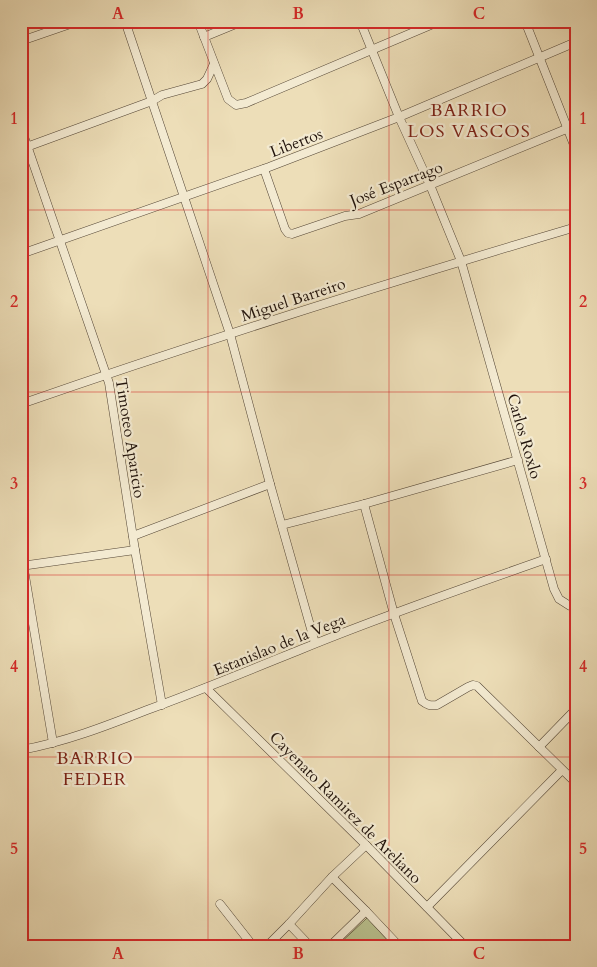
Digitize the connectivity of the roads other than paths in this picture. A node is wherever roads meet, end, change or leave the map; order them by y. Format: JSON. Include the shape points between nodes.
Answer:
{"nodes":[{"id":1,"x":79,"y":21,"type":"edge"},
{"id":2,"x":125,"y":21,"type":"edge"},
{"id":3,"x":198,"y":21,"type":"edge"},
{"id":4,"x":243,"y":21,"type":"edge"},
{"id":5,"x":360,"y":21,"type":"edge"},
{"id":6,"x":440,"y":21,"type":"edge"},
{"id":7,"x":525,"y":21,"type":"edge"},
{"id":8,"x":204,"y":37,"type":"junction"},
{"id":9,"x":21,"y":41,"type":"edge"},
{"id":10,"x":576,"y":42,"type":"edge"},
{"id":11,"x":372,"y":50,"type":"junction"},
{"id":12,"x":540,"y":58,"type":"junction"},
{"id":13,"x":214,"y":64,"type":"junction"},
{"id":14,"x":152,"y":101,"type":"junction"},
{"id":15,"x":399,"y":117,"type":"junction"},
{"id":16,"x":576,"y":125,"type":"edge"},
{"id":17,"x":21,"y":128,"type":"edge"},
{"id":18,"x":567,"y":128,"type":"junction"},
{"id":19,"x":24,"y":148,"type":"edge"},
{"id":20,"x":576,"y":150,"type":"edge"},
{"id":21,"x":264,"y":169,"type":"junction"},
{"id":22,"x":430,"y":185,"type":"junction"},
{"id":23,"x":184,"y":196,"type":"junction"},
{"id":24,"x":576,"y":227,"type":"edge"},
{"id":25,"x":60,"y":241,"type":"junction"},
{"id":26,"x":21,"y":254,"type":"edge"},
{"id":27,"x":461,"y":261,"type":"junction"},
{"id":28,"x":230,"y":334,"type":"junction"},
{"id":29,"x":106,"y":374,"type":"junction"},
{"id":30,"x":21,"y":404,"type":"edge"},
{"id":31,"x":518,"y":460,"type":"junction"},
{"id":32,"x":270,"y":484,"type":"junction"},
{"id":33,"x":364,"y":504,"type":"junction"},
{"id":34,"x":282,"y":525,"type":"junction"},
{"id":35,"x":133,"y":536,"type":"junction"},
{"id":36,"x":135,"y":550,"type":"junction"},
{"id":37,"x":21,"y":552,"type":"edge"},
{"id":38,"x":546,"y":559,"type":"junction"},
{"id":39,"x":22,"y":566,"type":"edge"},
{"id":40,"x":576,"y":605,"type":"edge"},
{"id":41,"x":394,"y":614,"type":"junction"},
{"id":42,"x":315,"y":643,"type":"junction"},
{"id":43,"x":206,"y":688,"type":"junction"},
{"id":44,"x":162,"y":704,"type":"junction"},
{"id":45,"x":576,"y":709,"type":"edge"},
{"id":46,"x":53,"y":743,"type":"junction"},
{"id":47,"x":538,"y":747,"type":"junction"},
{"id":48,"x":21,"y":750,"type":"edge"},
{"id":49,"x":562,"y":770,"type":"junction"},
{"id":50,"x":576,"y":783,"type":"edge"},
{"id":51,"x":366,"y":845,"type":"junction"},
{"id":52,"x":332,"y":877,"type":"junction"},
{"id":53,"x":220,"y":904,"type":"dead end"},
{"id":54,"x":427,"y":907,"type":"junction"},
{"id":55,"x":366,"y":911,"type":"junction"},
{"id":56,"x":289,"y":924,"type":"junction"},
{"id":57,"x":253,"y":946,"type":"edge"},
{"id":58,"x":267,"y":946,"type":"edge"},
{"id":59,"x":310,"y":946,"type":"edge"},
{"id":60,"x":330,"y":946,"type":"edge"},
{"id":61,"x":399,"y":946,"type":"edge"},
{"id":62,"x":465,"y":946,"type":"edge"}],
"edges":[{"from":1,"to":9,"type":"street"},
{"from":2,"to":14,"type":"street"},
{"from":3,"to":8,"type":"street"},
{"from":4,"to":8,"type":"street"},
{"from":5,"to":11,"type":"street","name":"Carlos Roxlo"},
{"from":6,"to":11,"type":"street"},
{"from":7,"to":12,"type":"street"},
{"from":8,"to":13,"type":"street"},
{"from":10,"to":12,"type":"street","name":"Libertos"},
{"from":11,"to":13,"type":"street","via":[[236,105],[228,99]]},
{"from":11,"to":15,"type":"street","name":"Carlos Roxlo"},
{"from":12,"to":15,"type":"street","name":"Libertos"},
{"from":12,"to":18,"type":"street"},
{"from":13,"to":14,"type":"street","via":[[202,84]]},
{"from":14,"to":19,"type":"street"},
{"from":14,"to":23,"type":"street"},
{"from":15,"to":21,"type":"street","name":"Libertos"},
{"from":15,"to":22,"type":"street","name":"Carlos Roxlo"},
{"from":16,"to":18,"type":"street","name":"José Esparrago"},
{"from":17,"to":19,"type":"street","name":"Timoteo Aparicio"},
{"from":18,"to":20,"type":"street"},
{"from":18,"to":22,"type":"street","name":"José Esparrago"},
{"from":19,"to":25,"type":"street","name":"Timoteo Aparicio"},
{"from":21,"to":22,"type":"street","name":"José Esparrago","via":[[285,229],[292,234],[359,214]]},
{"from":21,"to":23,"type":"street","name":"Libertos"},
{"from":22,"to":27,"type":"street","name":"Carlos Roxlo"},
{"from":23,"to":25,"type":"street","name":"Libertos"},
{"from":23,"to":28,"type":"street"},
{"from":24,"to":27,"type":"street","name":"Miguel Barreiro"},
{"from":25,"to":26,"type":"street","name":"Libertos"},
{"from":25,"to":29,"type":"street","name":"Timoteo Aparicio"},
{"from":27,"to":28,"type":"street","name":"Miguel Barreiro"},
{"from":27,"to":31,"type":"street","name":"Carlos Roxlo"},
{"from":28,"to":29,"type":"street","name":"Miguel Barreiro"},
{"from":28,"to":32,"type":"street"},
{"from":29,"to":30,"type":"street","name":"Miguel Barreiro"},
{"from":29,"to":35,"type":"street","name":"Timoteo Aparicio"},
{"from":31,"to":33,"type":"street"},
{"from":31,"to":38,"type":"street","name":"Carlos Roxlo"},
{"from":32,"to":34,"type":"street"},
{"from":32,"to":35,"type":"street"},
{"from":33,"to":34,"type":"street"},
{"from":33,"to":41,"type":"street"},
{"from":34,"to":42,"type":"street"},
{"from":35,"to":36,"type":"street","name":"Timoteo Aparicio"},
{"from":36,"to":39,"type":"street"},
{"from":36,"to":44,"type":"street","name":"Timoteo Aparicio"},
{"from":37,"to":39,"type":"street"},
{"from":38,"to":40,"type":"street","name":"Carlos Roxlo","via":[[559,599],[570,606]]},
{"from":38,"to":41,"type":"street","name":"Estanislao de la Vega"},
{"from":39,"to":46,"type":"street"},
{"from":41,"to":42,"type":"street","name":"Estanislao de la Vega"},
{"from":41,"to":47,"type":"street","via":[[422,701],[427,705],[437,705],[468,686],[477,686]]},
{"from":42,"to":43,"type":"street","name":"Estanislao de la Vega"},
{"from":43,"to":44,"type":"street","name":"Estanislao de la Vega"},
{"from":43,"to":51,"type":"street","name":"Cayenato Ramirez de Areliano"},
{"from":44,"to":46,"type":"street","name":"Estanislao de la Vega"},
{"from":45,"to":47,"type":"street"},
{"from":46,"to":48,"type":"street","name":"Estanislao de la Vega"},
{"from":47,"to":49,"type":"street"},
{"from":49,"to":50,"type":"street"},
{"from":49,"to":54,"type":"street"},
{"from":51,"to":52,"type":"street"},
{"from":51,"to":54,"type":"street","name":"Cayenato Ramirez de Areliano"},
{"from":52,"to":55,"type":"street"},
{"from":52,"to":56,"type":"street"},
{"from":53,"to":57,"type":"street"},
{"from":54,"to":62,"type":"street","name":"Cayenato Ramirez de Areliano"},
{"from":55,"to":60,"type":"street"},
{"from":55,"to":61,"type":"street"},
{"from":56,"to":58,"type":"street"},
{"from":56,"to":59,"type":"street"}]}
